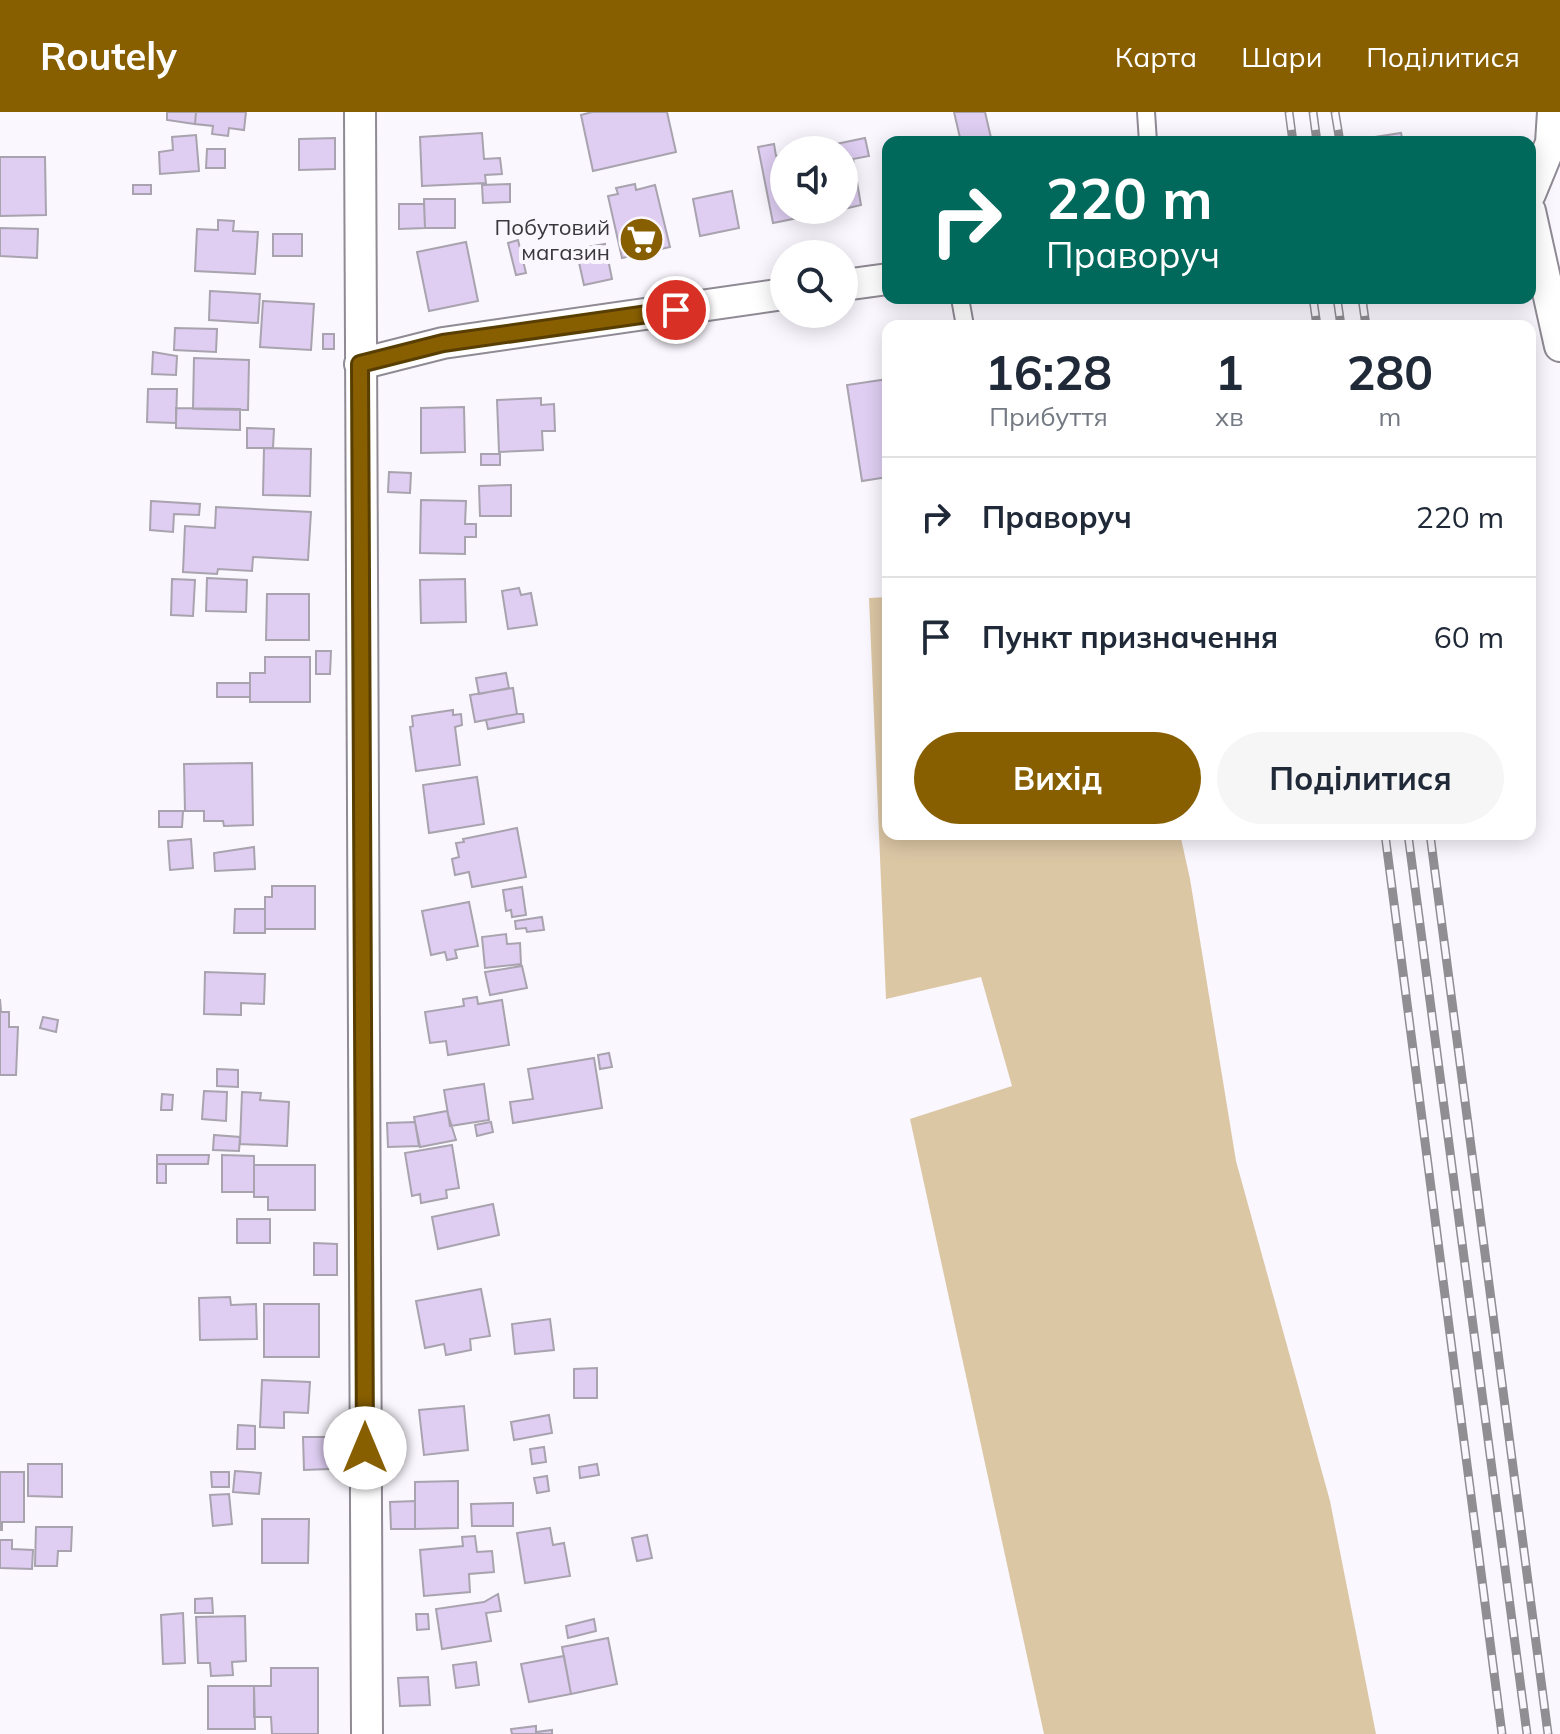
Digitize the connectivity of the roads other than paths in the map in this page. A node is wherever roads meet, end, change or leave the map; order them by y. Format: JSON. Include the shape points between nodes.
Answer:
{"nodes":[{"id":1,"x":360,"y":112,"type":"edge"},
{"id":2,"x":1146,"y":112,"type":"edge"},
{"id":3,"x":1553,"y":112,"type":"edge"},
{"id":4,"x":1148,"y":136,"type":"edge"},
{"id":5,"x":1536,"y":179,"type":"edge"},
{"id":6,"x":1536,"y":238,"type":"edge"},
{"id":7,"x":882,"y":280,"type":"edge"},
{"id":8,"x":858,"y":283,"type":"edge"},
{"id":9,"x":770,"y":296,"type":"edge"},
{"id":10,"x":1560,"y":346,"type":"edge"},
{"id":11,"x":360,"y":364,"type":"junction"},
{"id":12,"x":367,"y":1734,"type":"edge"}],
"edges":[{"from":1,"to":11,"type":"street"},
{"from":2,"to":4,"type":"lane"},
{"from":3,"to":5,"type":"street","via":[[1551,143]]},
{"from":6,"to":10,"type":"street"},
{"from":7,"to":8,"type":"street"},
{"from":9,"to":11,"type":"street","via":[[443,343]]},
{"from":11,"to":12,"type":"street"}]}
